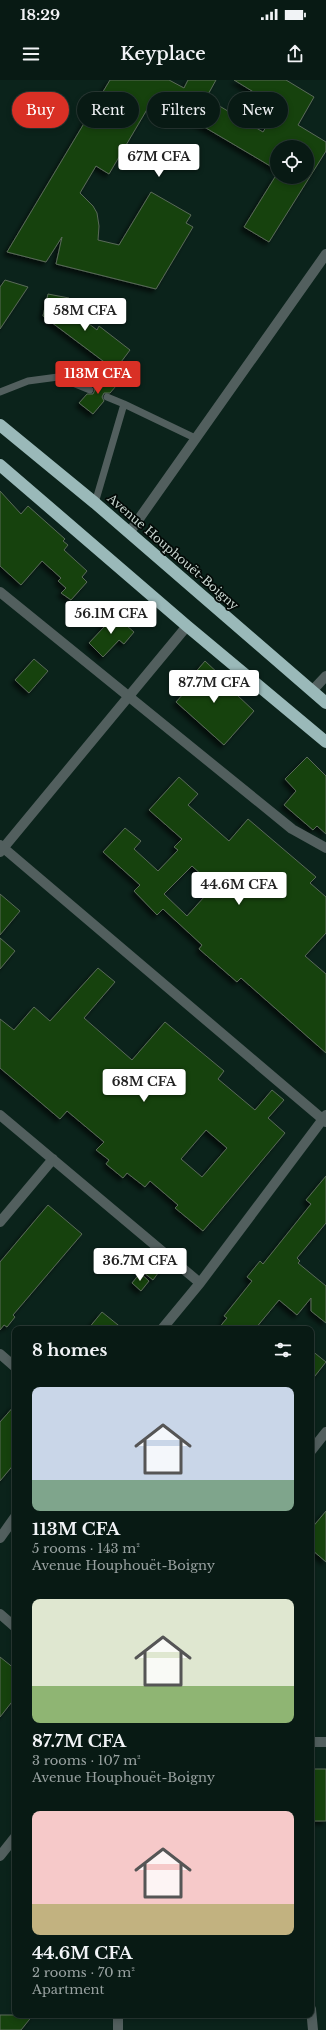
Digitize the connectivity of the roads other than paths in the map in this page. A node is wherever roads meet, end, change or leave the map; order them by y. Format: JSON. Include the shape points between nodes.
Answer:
{"nodes":[{"id":1,"x":326,"y":254,"type":"edge"},
{"id":2,"x":90,"y":390,"type":"dead end"},
{"id":3,"x":0,"y":392,"type":"edge"},
{"id":4,"x":107,"y":397,"type":"dead end"},
{"id":5,"x":124,"y":404,"type":"junction"},
{"id":6,"x":0,"y":425,"type":"edge"},
{"id":7,"x":195,"y":438,"type":"junction"},
{"id":8,"x":0,"y":465,"type":"edge"},
{"id":9,"x":95,"y":504,"type":"junction"},
{"id":10,"x":129,"y":533,"type":"junction"},
{"id":11,"x":0,"y":592,"type":"edge"},
{"id":12,"x":187,"y":626,"type":"junction"},
{"id":13,"x":326,"y":676,"type":"edge"},
{"id":14,"x":312,"y":691,"type":"junction"},
{"id":15,"x":128,"y":696,"type":"junction"},
{"id":16,"x":326,"y":703,"type":"edge"},
{"id":17,"x":326,"y":742,"type":"edge"},
{"id":18,"x":1,"y":848,"type":"edge"},
{"id":19,"x":326,"y":848,"type":"edge"},
{"id":20,"x":0,"y":1115,"type":"edge"},
{"id":21,"x":325,"y":1119,"type":"edge"},
{"id":22,"x":53,"y":1159,"type":"junction"},
{"id":23,"x":0,"y":1222,"type":"edge"},
{"id":24,"x":200,"y":1283,"type":"junction"},
{"id":25,"x":164,"y":1326,"type":"edge"},
{"id":26,"x":0,"y":1354,"type":"edge"},
{"id":27,"x":12,"y":1364,"type":"edge"},
{"id":28,"x":326,"y":1432,"type":"edge"},
{"id":29,"x":314,"y":1447,"type":"edge"},
{"id":30,"x":12,"y":1522,"type":"edge"},
{"id":31,"x":0,"y":1538,"type":"edge"},
{"id":32,"x":0,"y":1614,"type":"edge"},
{"id":33,"x":12,"y":1624,"type":"edge"},
{"id":34,"x":314,"y":1742,"type":"edge"},
{"id":35,"x":326,"y":1742,"type":"edge"},
{"id":36,"x":12,"y":1841,"type":"edge"},
{"id":37,"x":0,"y":1856,"type":"edge"},
{"id":38,"x":118,"y":2018,"type":"edge"},
{"id":39,"x":312,"y":2018,"type":"edge"},
{"id":40,"x":118,"y":2030,"type":"edge"},
{"id":41,"x":313,"y":2030,"type":"edge"}],
"edges":[{"from":1,"to":7,"type":"street"},
{"from":2,"to":3,"type":"lane","via":[[58,377],[28,381]]},
{"from":4,"to":5,"type":"lane"},
{"from":5,"to":7,"type":"lane"},
{"from":5,"to":9,"type":"lane"},
{"from":6,"to":9,"type":"highway","name":"Avenue Houphouët-Boigny"},
{"from":7,"to":10,"type":"street"},
{"from":8,"to":12,"type":"highway"},
{"from":9,"to":10,"type":"highway","name":"Avenue Houphouët-Boigny"},
{"from":10,"to":14,"type":"highway","name":"Avenue Houphouët-Boigny"},
{"from":11,"to":15,"type":"street"},
{"from":12,"to":15,"type":"street"},
{"from":12,"to":17,"type":"highway"},
{"from":13,"to":14,"type":"street"},
{"from":14,"to":16,"type":"highway","name":"Avenue Houphouët-Boigny"},
{"from":15,"to":18,"type":"street"},
{"from":15,"to":19,"type":"street","via":[[292,829]]},
{"from":18,"to":21,"type":"street"},
{"from":20,"to":22,"type":"street"},
{"from":21,"to":24,"type":"street"},
{"from":22,"to":23,"type":"street"},
{"from":22,"to":24,"type":"street"},
{"from":24,"to":25,"type":"street"},
{"from":26,"to":27,"type":"street"},
{"from":28,"to":29,"type":"street"},
{"from":30,"to":31,"type":"street"},
{"from":32,"to":33,"type":"street"},
{"from":34,"to":35,"type":"street"},
{"from":36,"to":37,"type":"street"},
{"from":38,"to":40,"type":"street"},
{"from":39,"to":41,"type":"street"}]}
